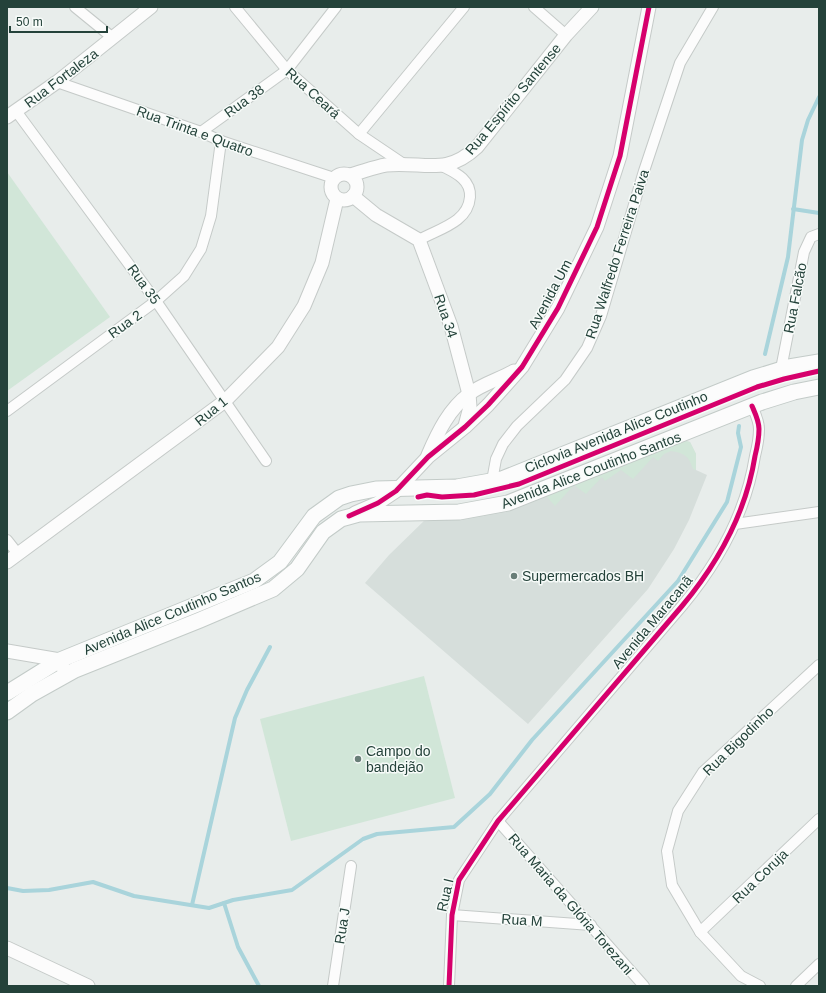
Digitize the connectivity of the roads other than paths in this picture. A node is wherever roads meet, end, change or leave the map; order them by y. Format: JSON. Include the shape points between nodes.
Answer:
{"nodes":[{"id":1,"x":74,"y":7,"type":"edge"},
{"id":2,"x":151,"y":7,"type":"edge"},
{"id":3,"x":236,"y":7,"type":"edge"},
{"id":4,"x":336,"y":7,"type":"edge"},
{"id":5,"x":464,"y":7,"type":"edge"},
{"id":6,"x":534,"y":7,"type":"edge"},
{"id":7,"x":592,"y":7,"type":"edge"},
{"id":8,"x":649,"y":7,"type":"edge"},
{"id":9,"x":713,"y":7,"type":"edge"},
{"id":10,"x":566,"y":36,"type":"junction"},
{"id":11,"x":113,"y":38,"type":"junction"},
{"id":12,"x":287,"y":70,"type":"junction"},
{"id":13,"x":57,"y":82,"type":"junction"},
{"id":14,"x":11,"y":114,"type":"edge"},
{"id":15,"x":201,"y":132,"type":"junction"},
{"id":16,"x":359,"y":134,"type":"junction"},
{"id":17,"x":221,"y":141,"type":"junction"},
{"id":18,"x":405,"y":165,"type":"junction"},
{"id":19,"x":444,"y":167,"type":"junction"},
{"id":20,"x":350,"y":175,"type":"junction"},
{"id":21,"x":334,"y":178,"type":"junction"},
{"id":22,"x":353,"y":196,"type":"junction"},
{"id":23,"x":337,"y":199,"type":"junction"},
{"id":24,"x":819,"y":234,"type":"edge"},
{"id":25,"x":419,"y":240,"type":"junction"},
{"id":26,"x":156,"y":301,"type":"junction"},
{"id":27,"x":819,"y":362,"type":"edge"},
{"id":28,"x":522,"y":367,"type":"junction"},
{"id":29,"x":781,"y":369,"type":"junction"},
{"id":30,"x":819,"y":387,"type":"edge"},
{"id":31,"x":469,"y":394,"type":"junction"},
{"id":32,"x":225,"y":401,"type":"junction"},
{"id":33,"x":752,"y":406,"type":"junction"},
{"id":34,"x":7,"y":411,"type":"edge"},
{"id":35,"x":465,"y":427,"type":"junction"},
{"id":36,"x":428,"y":457,"type":"junction"},
{"id":37,"x":266,"y":461,"type":"dead end"},
{"id":38,"x":492,"y":481,"type":"junction"},
{"id":39,"x":400,"y":487,"type":"junction"},
{"id":40,"x":819,"y":512,"type":"edge"},
{"id":41,"x":349,"y":516,"type":"junction"},
{"id":42,"x":734,"y":524,"type":"junction"},
{"id":43,"x":7,"y":540,"type":"edge"},
{"id":44,"x":18,"y":554,"type":"junction"},
{"id":45,"x":7,"y":562,"type":"edge"},
{"id":46,"x":7,"y":651,"type":"edge"},
{"id":47,"x":60,"y":660,"type":"junction"},
{"id":48,"x":819,"y":664,"type":"edge"},
{"id":49,"x":66,"y":675,"type":"junction"},
{"id":50,"x":7,"y":693,"type":"edge"},
{"id":51,"x":7,"y":712,"type":"edge"},
{"id":52,"x":819,"y":819,"type":"edge"},
{"id":53,"x":498,"y":821,"type":"junction"},
{"id":54,"x":351,"y":866,"type":"dead end"},
{"id":55,"x":452,"y":915,"type":"junction"},
{"id":56,"x":591,"y":925,"type":"junction"},
{"id":57,"x":700,"y":932,"type":"junction"},
{"id":58,"x":7,"y":948,"type":"edge"},
{"id":59,"x":819,"y":964,"type":"edge"},
{"id":60,"x":88,"y":986,"type":"edge"},
{"id":61,"x":333,"y":986,"type":"edge"},
{"id":62,"x":449,"y":986,"type":"edge"},
{"id":63,"x":644,"y":986,"type":"edge"},
{"id":64,"x":760,"y":986,"type":"edge"},
{"id":65,"x":796,"y":986,"type":"edge"}],
"edges":[{"from":1,"to":11,"type":"street"},
{"from":2,"to":11,"type":"street","name":"Rua Fortaleza"},
{"from":3,"to":12,"type":"street","name":"Rua Ceará"},
{"from":4,"to":12,"type":"street","name":"Rua 38"},
{"from":5,"to":16,"type":"street"},
{"from":6,"to":10,"type":"street"},
{"from":7,"to":10,"type":"street","name":"Rua Espírito Santense"},
{"from":8,"to":28,"type":"street","name":"Avenida Um","via":[[620,156],[597,227],[558,308]]},
{"from":9,"to":38,"type":"street","name":"Rua Walfredo Ferreira Paiva","via":[[680,63],[644,171],[601,316],[587,348],[565,380],[517,426],[503,444],[496,459]]},
{"from":10,"to":19,"type":"street","name":"Rua Espírito Santense","via":[[477,147],[468,156]]},
{"from":11,"to":13,"type":"street","name":"Rua Fortaleza"},
{"from":12,"to":15,"type":"street","name":"Rua 38"},
{"from":12,"to":16,"type":"street","name":"Rua Ceará"},
{"from":13,"to":14,"type":"street","name":"Rua Fortaleza"},
{"from":13,"to":15,"type":"street","name":"Rua Trinta e Quatro"},
{"from":14,"to":26,"type":"street","name":"Rua 35"},
{"from":15,"to":17,"type":"street","name":"Rua Trinta e Quatro"},
{"from":16,"to":18,"type":"street","name":"Rua Ceará"},
{"from":17,"to":21,"type":"street","name":"Rua Trinta e Quatro"},
{"from":17,"to":26,"type":"street","name":"Rua 2","via":[[211,216],[201,249],[184,276]]},
{"from":18,"to":19,"type":"street","name":"Rua Espírito Santense"},
{"from":18,"to":20,"type":"street","name":"Rua Espírito Santense","via":[[380,166]]},
{"from":19,"to":25,"type":"street","via":[[458,174],[467,183],[469,205],[458,220]]},
{"from":20,"to":21,"type":"street","via":[[344,173]]},
{"from":20,"to":22,"type":"street","via":[[357,185]]},
{"from":21,"to":23,"type":"street","via":[[330,189]]},
{"from":22,"to":23,"type":"street","via":[[348,200]]},
{"from":22,"to":25,"type":"street","via":[[376,215]]},
{"from":23,"to":32,"type":"street","name":"Rua 1","via":[[322,263],[304,306],[278,347]]},
{"from":24,"to":29,"type":"street","name":"Rua Falcão","via":[[811,237],[804,252]]},
{"from":25,"to":31,"type":"street","name":"Rua 34","via":[[451,326]]},
{"from":26,"to":32,"type":"street","name":"Rua 35"},
{"from":26,"to":34,"type":"street","name":"Rua 2"},
{"from":27,"to":29,"type":"main road","name":"Avenida Alice Coutinho Santos"},
{"from":28,"to":31,"type":"street","name":"Avenida Um"},
{"from":28,"to":35,"type":"street","name":"Avenida Um"},
{"from":29,"to":38,"type":"main road","name":"Avenida Alice Coutinho Santos","via":[[753,378],[516,475]]},
{"from":30,"to":33,"type":"main road","name":"Avenida Alice Coutinho Santos","via":[[778,396]]},
{"from":31,"to":35,"type":"street","name":"Rua 34","via":[[470,415]]},
{"from":31,"to":36,"type":"street","name":"Avenida Um","via":[[449,414]]},
{"from":32,"to":37,"type":"street","name":"Rua 35"},
{"from":32,"to":44,"type":"street","name":"Rua 1"},
{"from":33,"to":41,"type":"main road","name":"Avenida Alice Coutinho Santos","via":[[508,504],[459,512]]},
{"from":33,"to":42,"type":"street","name":"Avenida Maracanã","via":[[759,429],[757,444],[750,480]]},
{"from":35,"to":36,"type":"street","name":"Avenida Um"},
{"from":36,"to":39,"type":"street","name":"Avenida Um"},
{"from":38,"to":39,"type":"main road","name":"Avenida Alice Coutinho Santos","via":[[457,487]]},
{"from":39,"to":41,"type":"street","name":"Avenida Um","via":[[378,503]]},
{"from":39,"to":47,"type":"main road","name":"Avenida Alice Coutinho Santos","via":[[364,491],[339,498],[314,516],[280,562],[254,581]]},
{"from":40,"to":42,"type":"street"},
{"from":41,"to":49,"type":"main road","name":"Avenida Alice Coutinho Santos","via":[[332,524],[323,532],[297,569],[273,589]]},
{"from":42,"to":53,"type":"street","name":"Avenida Maracanã","via":[[722,549],[697,588]]},
{"from":43,"to":44,"type":"street"},
{"from":44,"to":45,"type":"street","name":"Rua 1"},
{"from":46,"to":47,"type":"street"},
{"from":47,"to":49,"type":"street"},
{"from":47,"to":50,"type":"main road","name":"Avenida Alice Coutinho Santos"},
{"from":48,"to":57,"type":"street","name":"Rua Bigodinho","via":[[703,772],[678,811],[667,851],[672,885]]},
{"from":49,"to":51,"type":"main road","name":"Avenida Alice Coutinho Santos"},
{"from":52,"to":57,"type":"street","name":"Rua Coruja"},
{"from":53,"to":55,"type":"street","name":"Rua I","via":[[459,880]]},
{"from":53,"to":56,"type":"street","name":"Rua Maria da Glória Torezani"},
{"from":54,"to":61,"type":"street","name":"Rua J"},
{"from":55,"to":56,"type":"street","name":"Rua M"},
{"from":55,"to":62,"type":"street","name":"Rua I"},
{"from":56,"to":63,"type":"street","name":"Rua Maria da Glória Torezani"},
{"from":57,"to":64,"type":"street","name":"Rua Bigodinho","via":[[742,976]]},
{"from":58,"to":60,"type":"street"},
{"from":59,"to":65,"type":"street"}]}
